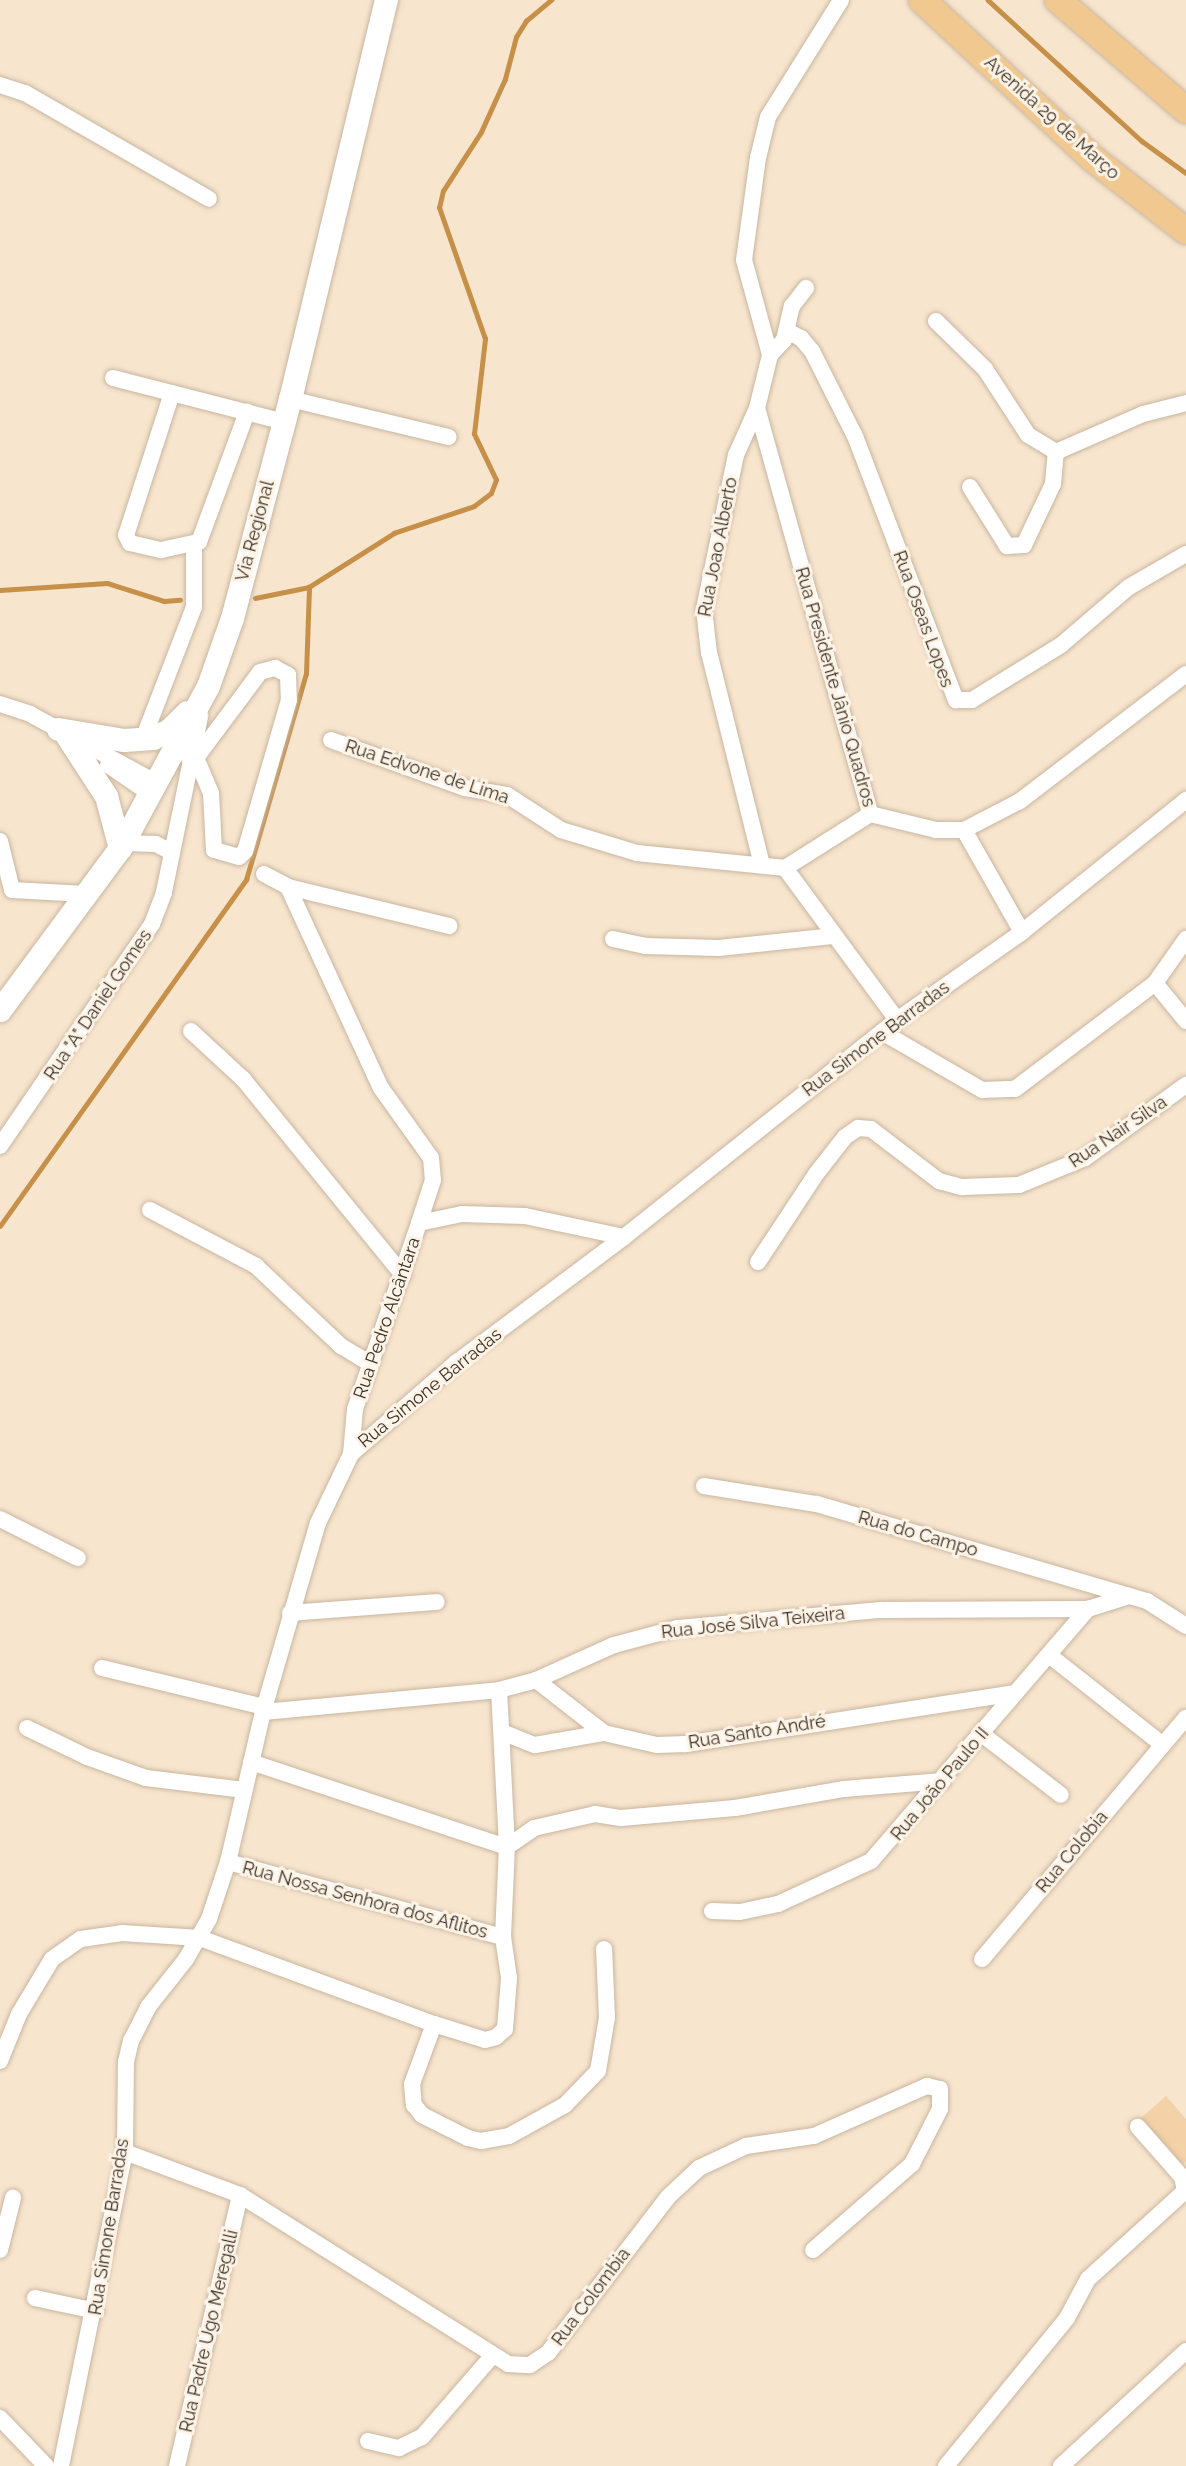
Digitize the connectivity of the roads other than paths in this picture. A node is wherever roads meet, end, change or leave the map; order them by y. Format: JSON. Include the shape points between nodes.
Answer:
{"nodes":[{"id":1,"x":386,"y":0,"type":"edge"},
{"id":2,"x":841,"y":0,"type":"edge"},
{"id":3,"x":922,"y":0,"type":"edge"},
{"id":4,"x":1058,"y":0,"type":"edge"},
{"id":5,"x":0,"y":85,"type":"edge"},
{"id":6,"x":1186,"y":110,"type":"edge"},
{"id":7,"x":209,"y":199,"type":"dead end"},
{"id":8,"x":1186,"y":231,"type":"edge"},
{"id":9,"x":806,"y":288,"type":"dead end"},
{"id":10,"x":936,"y":321,"type":"dead end"},
{"id":11,"x":787,"y":331,"type":"junction"},
{"id":12,"x":770,"y":355,"type":"junction"},
{"id":13,"x":113,"y":378,"type":"dead end"},
{"id":14,"x":172,"y":393,"type":"junction"},
{"id":15,"x":290,"y":399,"type":"junction"},
{"id":16,"x":1186,"y":403,"type":"edge"},
{"id":17,"x":757,"y":408,"type":"junction"},
{"id":18,"x":247,"y":412,"type":"junction"},
{"id":19,"x":284,"y":422,"type":"junction"},
{"id":20,"x":448,"y":437,"type":"dead end"},
{"id":21,"x":1056,"y":452,"type":"junction"},
{"id":22,"x":970,"y":487,"type":"dead end"},
{"id":23,"x":194,"y":545,"type":"junction"},
{"id":24,"x":1186,"y":554,"type":"edge"},
{"id":25,"x":1186,"y":674,"type":"edge"},
{"id":26,"x":205,"y":692,"type":"junction"},
{"id":27,"x":0,"y":704,"type":"edge"},
{"id":28,"x":70,"y":737,"type":"junction"},
{"id":29,"x":143,"y":739,"type":"junction"},
{"id":30,"x":331,"y":740,"type":"dead end"},
{"id":31,"x":192,"y":758,"type":"junction"},
{"id":32,"x":155,"y":789,"type":"junction"},
{"id":33,"x":1186,"y":800,"type":"edge"},
{"id":34,"x":870,"y":814,"type":"junction"},
{"id":35,"x":964,"y":830,"type":"junction"},
{"id":36,"x":0,"y":843,"type":"edge"},
{"id":37,"x":122,"y":846,"type":"junction"},
{"id":38,"x":171,"y":852,"type":"junction"},
{"id":39,"x":762,"y":865,"type":"junction"},
{"id":40,"x":785,"y":868,"type":"junction"},
{"id":41,"x":264,"y":874,"type":"dead end"},
{"id":42,"x":288,"y":887,"type":"junction"},
{"id":43,"x":86,"y":894,"type":"junction"},
{"id":44,"x":449,"y":926,"type":"dead end"},
{"id":45,"x":1022,"y":932,"type":"junction"},
{"id":46,"x":834,"y":936,"type":"junction"},
{"id":47,"x":613,"y":939,"type":"dead end"},
{"id":48,"x":1185,"y":941,"type":"edge"},
{"id":49,"x":1155,"y":983,"type":"junction"},
{"id":50,"x":3,"y":1000,"type":"edge"},
{"id":51,"x":897,"y":1020,"type":"junction"},
{"id":52,"x":1186,"y":1021,"type":"edge"},
{"id":53,"x":191,"y":1031,"type":"dead end"},
{"id":54,"x":882,"y":1032,"type":"junction"},
{"id":55,"x":1186,"y":1085,"type":"edge"},
{"id":56,"x":0,"y":1146,"type":"edge"},
{"id":57,"x":150,"y":1210,"type":"dead end"},
{"id":58,"x":419,"y":1223,"type":"junction"},
{"id":59,"x":624,"y":1237,"type":"junction"},
{"id":60,"x":758,"y":1262,"type":"dead end"},
{"id":61,"x":403,"y":1275,"type":"junction"},
{"id":62,"x":371,"y":1364,"type":"junction"},
{"id":63,"x":351,"y":1454,"type":"junction"},
{"id":64,"x":704,"y":1486,"type":"dead end"},
{"id":65,"x":0,"y":1519,"type":"edge"},
{"id":66,"x":78,"y":1558,"type":"dead end"},
{"id":67,"x":1129,"y":1596,"type":"junction"},
{"id":68,"x":437,"y":1602,"type":"dead end"},
{"id":69,"x":1088,"y":1609,"type":"junction"},
{"id":70,"x":290,"y":1613,"type":"junction"},
{"id":71,"x":1186,"y":1626,"type":"edge"},
{"id":72,"x":1049,"y":1655,"type":"junction"},
{"id":73,"x":102,"y":1668,"type":"dead end"},
{"id":74,"x":536,"y":1680,"type":"junction"},
{"id":75,"x":499,"y":1690,"type":"junction"},
{"id":76,"x":1014,"y":1693,"type":"junction"},
{"id":77,"x":264,"y":1709,"type":"junction"},
{"id":78,"x":1186,"y":1718,"type":"edge"},
{"id":79,"x":27,"y":1728,"type":"dead end"},
{"id":80,"x":502,"y":1732,"type":"junction"},
{"id":81,"x":604,"y":1733,"type":"junction"},
{"id":82,"x":983,"y":1735,"type":"junction"},
{"id":83,"x":1163,"y":1745,"type":"junction"},
{"id":84,"x":251,"y":1762,"type":"junction"},
{"id":85,"x":943,"y":1781,"type":"junction"},
{"id":86,"x":244,"y":1790,"type":"junction"},
{"id":87,"x":1060,"y":1795,"type":"dead end"},
{"id":88,"x":508,"y":1847,"type":"junction"},
{"id":89,"x":228,"y":1863,"type":"junction"},
{"id":90,"x":712,"y":1911,"type":"dead end"},
{"id":91,"x":503,"y":1937,"type":"junction"},
{"id":92,"x":201,"y":1938,"type":"junction"},
{"id":93,"x":604,"y":1949,"type":"dead end"},
{"id":94,"x":982,"y":1959,"type":"dead end"},
{"id":95,"x":434,"y":2024,"type":"junction"},
{"id":96,"x":0,"y":2062,"type":"edge"},
{"id":97,"x":1138,"y":2127,"type":"dead end"},
{"id":98,"x":125,"y":2152,"type":"junction"},
{"id":99,"x":240,"y":2195,"type":"junction"},
{"id":100,"x":13,"y":2198,"type":"dead end"},
{"id":101,"x":0,"y":2250,"type":"edge"},
{"id":102,"x":813,"y":2250,"type":"dead end"},
{"id":103,"x":35,"y":2298,"type":"dead end"},
{"id":104,"x":96,"y":2311,"type":"junction"},
{"id":105,"x":1186,"y":2351,"type":"edge"},
{"id":106,"x":493,"y":2355,"type":"junction"},
{"id":107,"x":0,"y":2418,"type":"edge"},
{"id":108,"x":368,"y":2441,"type":"dead end"},
{"id":109,"x":46,"y":2466,"type":"edge"},
{"id":110,"x":61,"y":2466,"type":"edge"},
{"id":111,"x":177,"y":2466,"type":"edge"},
{"id":112,"x":946,"y":2466,"type":"edge"},
{"id":113,"x":1061,"y":2466,"type":"edge"}],
"edges":[{"from":1,"to":15,"type":"main road","name":"Via Regional"},
{"from":2,"to":12,"type":"street","via":[[768,117],[758,158],[744,260]]},
{"from":3,"to":8,"type":"main road","name":"Avenida 29 de Março","via":[[1093,158]]},
{"from":4,"to":6,"type":"main road"},
{"from":5,"to":7,"type":"street","via":[[25,93]]},
{"from":9,"to":11,"type":"street","via":[[792,306]]},
{"from":10,"to":21,"type":"street","via":[[985,369],[1028,435]]},
{"from":11,"to":12,"type":"street"},
{"from":11,"to":24,"type":"street","name":"Rua Oseas Lopes","via":[[812,351],[855,436],[956,700],[972,700],[1061,645],[1129,587]]},
{"from":12,"to":17,"type":"street","name":"Rua Joao Alberto"},
{"from":13,"to":14,"type":"street"},
{"from":14,"to":18,"type":"street"},
{"from":14,"to":23,"type":"street","via":[[126,534],[131,543],[161,550]]},
{"from":15,"to":19,"type":"main road","name":"Via Regional"},
{"from":15,"to":20,"type":"street"},
{"from":16,"to":21,"type":"street","via":[[1131,419]]},
{"from":17,"to":34,"type":"street","name":"Rua Presidente Jânio Quadros"},
{"from":17,"to":39,"type":"street","name":"Rua Joao Alberto","via":[[736,455],[704,609],[704,630]]},
{"from":18,"to":19,"type":"street"},
{"from":18,"to":23,"type":"street","via":[[202,536]]},
{"from":19,"to":26,"type":"main road","name":"Via Regional","via":[[232,618]]},
{"from":21,"to":22,"type":"street","via":[[1053,484],[1024,545],[1007,546]]},
{"from":23,"to":29,"type":"street","via":[[194,607]]},
{"from":25,"to":35,"type":"street","via":[[1020,801]]},
{"from":26,"to":29,"type":"main road","via":[[169,730]]},
{"from":26,"to":31,"type":"street","name":"Rua \"A\" Daniel Gomes"},
{"from":26,"to":32,"type":"main road","name":"Via Regional"},
{"from":27,"to":28,"type":"street"},
{"from":28,"to":29,"type":"main road"},
{"from":28,"to":32,"type":"street"},
{"from":28,"to":37,"type":"main road","via":[[106,796]]},
{"from":30,"to":39,"type":"street","name":"Rua Edvone de Lima","via":[[465,788],[507,795],[561,830],[637,852]]},
{"from":31,"to":31,"type":"street","via":[[260,672],[275,668],[288,675],[289,700],[245,851],[239,857],[214,850],[211,793]]},
{"from":31,"to":38,"type":"street","name":"Rua \"A\" Daniel Gomes"},
{"from":32,"to":37,"type":"main road","name":"Via Regional"},
{"from":33,"to":45,"type":"street","name":"Rua Simone Barradas"},
{"from":34,"to":35,"type":"street","name":"Rua Presidente Jânio Quadros","via":[[936,830]]},
{"from":34,"to":40,"type":"street"},
{"from":35,"to":45,"type":"street"},
{"from":36,"to":43,"type":"street","via":[[12,890]]},
{"from":37,"to":38,"type":"street","via":[[156,844]]},
{"from":37,"to":43,"type":"main road","name":"Via Regional"},
{"from":38,"to":56,"type":"street","name":"Rua \"A\" Daniel Gomes","via":[[164,892],[138,950]]},
{"from":39,"to":40,"type":"street","name":"Rua Edvone de Lima"},
{"from":40,"to":46,"type":"street"},
{"from":41,"to":42,"type":"street"},
{"from":42,"to":44,"type":"street"},
{"from":42,"to":58,"type":"street","via":[[381,1087],[431,1158],[433,1180]]},
{"from":43,"to":50,"type":"main road","name":"Via Regional"},
{"from":45,"to":51,"type":"street","name":"Rua Simone Barradas"},
{"from":46,"to":47,"type":"street","via":[[719,948],[645,946]]},
{"from":46,"to":51,"type":"street"},
{"from":48,"to":49,"type":"street"},
{"from":49,"to":52,"type":"street"},
{"from":49,"to":54,"type":"street","via":[[1024,1084],[998,1092],[982,1090],[938,1068]]},
{"from":51,"to":54,"type":"street","name":"Rua Simone Barradas"},
{"from":53,"to":61,"type":"street","via":[[243,1079]]},
{"from":54,"to":59,"type":"street","name":"Rua Simone Barradas"},
{"from":55,"to":60,"type":"street","name":"Rua Nair Silva","via":[[1085,1158],[1019,1185],[962,1187],[939,1181],[871,1129],[853,1130],[816,1174]]},
{"from":57,"to":62,"type":"street","via":[[256,1266],[341,1346]]},
{"from":58,"to":59,"type":"street","name":"Rua Pedro Alcântara","via":[[462,1214],[525,1216]]},
{"from":58,"to":61,"type":"street","name":"Rua Pedro Alcântara"},
{"from":59,"to":63,"type":"street","name":"Rua Simone Barradas","via":[[420,1392]]},
{"from":61,"to":62,"type":"street","name":"Rua Pedro Alcântara"},
{"from":62,"to":63,"type":"street","name":"Rua Pedro Alcântara","via":[[355,1409]]},
{"from":63,"to":70,"type":"street","name":"Rua Simone Barradas","via":[[318,1523]]},
{"from":64,"to":67,"type":"street","name":"Rua do Campo","via":[[817,1504]]},
{"from":65,"to":66,"type":"street"},
{"from":67,"to":69,"type":"street"},
{"from":67,"to":71,"type":"street","name":"Rua do Campo","via":[[1167,1610]]},
{"from":68,"to":70,"type":"street"},
{"from":69,"to":72,"type":"street","name":"Rua João Paulo II"},
{"from":69,"to":74,"type":"street","name":"Rua José Silva Teixeira","via":[[881,1610],[678,1628],[614,1645]]},
{"from":70,"to":77,"type":"street","name":"Rua Simone Barradas"},
{"from":72,"to":76,"type":"street","name":"Rua João Paulo II"},
{"from":72,"to":83,"type":"street"},
{"from":73,"to":77,"type":"street","name":"Rua José Silva Teixeira"},
{"from":74,"to":75,"type":"street","name":"Rua José Silva Teixeira"},
{"from":74,"to":81,"type":"street"},
{"from":75,"to":77,"type":"street","name":"Rua José Silva Teixeira"},
{"from":75,"to":80,"type":"street"},
{"from":76,"to":81,"type":"street","name":"Rua Santo André","via":[[720,1741],[657,1745]]},
{"from":76,"to":82,"type":"street","name":"Rua João Paulo II"},
{"from":77,"to":84,"type":"street","name":"Rua Simone Barradas"},
{"from":78,"to":83,"type":"street","name":"Rua Colobia"},
{"from":79,"to":86,"type":"street","via":[[146,1779]]},
{"from":80,"to":81,"type":"street","name":"Rua Santo André","via":[[536,1745]]},
{"from":80,"to":88,"type":"street"},
{"from":82,"to":85,"type":"street","name":"Rua João Paulo II"},
{"from":82,"to":87,"type":"street"},
{"from":83,"to":94,"type":"street","name":"Rua Colobia"},
{"from":84,"to":86,"type":"street","name":"Rua Simone Barradas"},
{"from":84,"to":88,"type":"street"},
{"from":85,"to":88,"type":"street","via":[[844,1789],[735,1808],[621,1818],[594,1814],[534,1828]]},
{"from":85,"to":90,"type":"street","name":"Rua João Paulo II","via":[[888,1846],[854,1871],[778,1904],[740,1912]]},
{"from":86,"to":89,"type":"street","name":"Rua Simone Barradas"},
{"from":88,"to":91,"type":"street"},
{"from":89,"to":91,"type":"street","name":"Rua Nossa Senhora dos Aflitos"},
{"from":89,"to":92,"type":"street","name":"Rua Simone Barradas"},
{"from":91,"to":95,"type":"street","via":[[509,1978],[505,2029],[485,2040]]},
{"from":92,"to":95,"type":"street"},
{"from":92,"to":96,"type":"street","via":[[100,1934],[66,1947],[52,1959],[19,2014]]},
{"from":92,"to":98,"type":"street","name":"Rua Simone Barradas","via":[[148,2007],[131,2041],[126,2062]]},
{"from":93,"to":95,"type":"street","via":[[607,2017],[598,2071],[565,2105],[509,2136],[481,2141],[468,2138],[422,2115],[414,2105],[412,2084]]},
{"from":97,"to":112,"type":"street","via":[[1182,2177],[1185,2191],[1088,2279],[1066,2318]]},
{"from":98,"to":99,"type":"street","name":"Rua Colombia","via":[[171,2165]]},
{"from":98,"to":104,"type":"street","name":"Rua Simone Barradas"},
{"from":99,"to":106,"type":"street","name":"Rua Colombia"},
{"from":99,"to":111,"type":"street","name":"Rua Padre Ugo Meregalli"},
{"from":100,"to":101,"type":"street"},
{"from":102,"to":106,"type":"street","name":"Rua Colombia","via":[[912,2164],[940,2109],[940,2089],[928,2086],[814,2136],[746,2146],[699,2168],[667,2197],[548,2353],[530,2365]]},
{"from":103,"to":104,"type":"street"},
{"from":104,"to":110,"type":"street","name":"Rua Simone Barradas"},
{"from":105,"to":113,"type":"street"},
{"from":106,"to":108,"type":"street","via":[[422,2437],[399,2448]]},
{"from":107,"to":109,"type":"street"}]}
